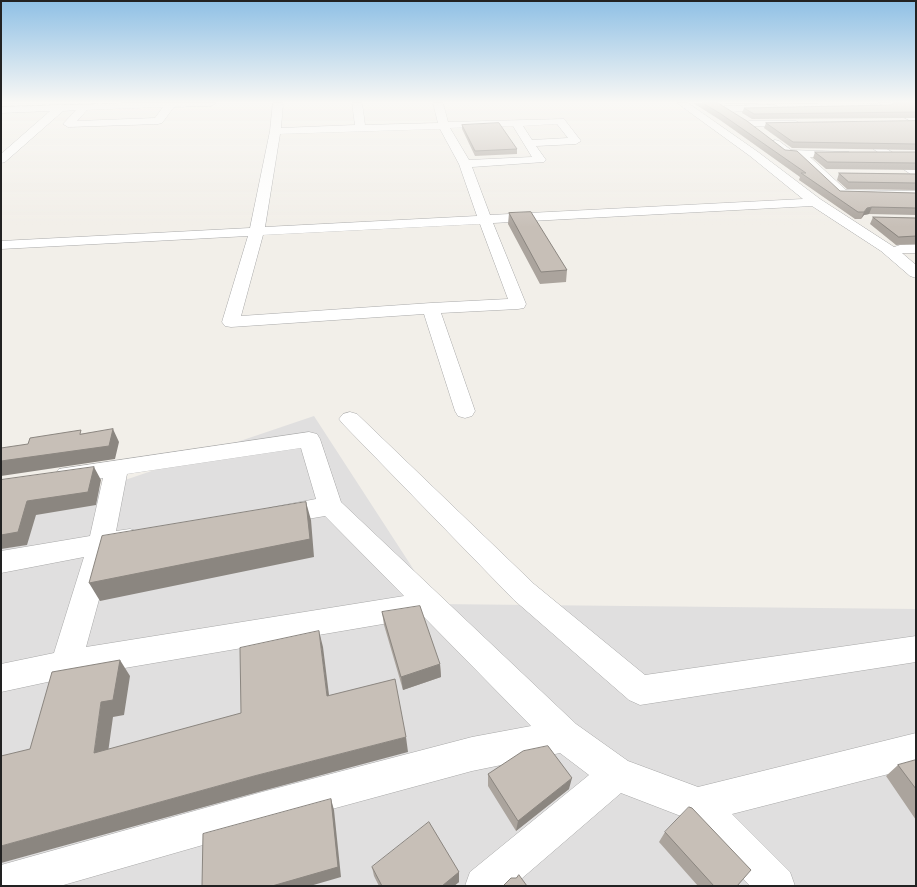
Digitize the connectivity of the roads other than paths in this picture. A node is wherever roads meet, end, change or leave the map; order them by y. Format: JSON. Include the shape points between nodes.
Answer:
{"nodes":[{"id":1,"x":19,"y":144,"type":"edge"},
{"id":2,"x":273,"y":144,"type":"edge"},
{"id":3,"x":454,"y":144,"type":"edge"},
{"id":4,"x":530,"y":144,"type":"edge"},
{"id":5,"x":740,"y":144,"type":"edge"},
{"id":6,"x":777,"y":144,"type":"edge"},
{"id":7,"x":874,"y":144,"type":"edge"},
{"id":8,"x":800,"y":154,"type":"junction"},
{"id":9,"x":853,"y":154,"type":"edge"},
{"id":10,"x":868,"y":154,"type":"edge"},
{"id":11,"x":889,"y":154,"type":"junction"},
{"id":12,"x":908,"y":154,"type":"edge"},
{"id":13,"x":1,"y":160,"type":"edge"},
{"id":14,"x":465,"y":164,"type":"junction"},
{"id":15,"x":823,"y":174,"type":"junction"},
{"id":16,"x":838,"y":174,"type":"edge"},
{"id":17,"x":900,"y":174,"type":"edge"},
{"id":18,"x":916,"y":174,"type":"edge"},
{"id":19,"x":916,"y":195,"type":"edge"},
{"id":20,"x":815,"y":202,"type":"junction"},
{"id":21,"x":485,"y":220,"type":"junction"},
{"id":22,"x":257,"y":230,"type":"junction"},
{"id":23,"x":1,"y":245,"type":"edge"},
{"id":24,"x":900,"y":248,"type":"dead end"},
{"id":25,"x":916,"y":249,"type":"edge"},
{"id":26,"x":916,"y":273,"type":"edge"},
{"id":27,"x":431,"y":308,"type":"junction"},
{"id":28,"x":464,"y":411,"type":"dead end"},
{"id":29,"x":350,"y":419,"type":"dead end"},
{"id":30,"x":117,"y":468,"type":"junction"},
{"id":31,"x":40,"y":480,"type":"edge"},
{"id":32,"x":330,"y":506,"type":"junction"},
{"id":33,"x":254,"y":519,"type":"edge"},
{"id":34,"x":154,"y":535,"type":"edge"},
{"id":35,"x":101,"y":544,"type":"junction"},
{"id":36,"x":1,"y":562,"type":"edge"},
{"id":37,"x":430,"y":604,"type":"junction"},
{"id":38,"x":916,"y":649,"type":"edge"},
{"id":39,"x":66,"y":664,"type":"junction"},
{"id":40,"x":1,"y":678,"type":"edge"},
{"id":41,"x":564,"y":736,"type":"junction"},
{"id":42,"x":916,"y":750,"type":"edge"},
{"id":43,"x":618,"y":774,"type":"junction"},
{"id":44,"x":698,"y":805,"type":"junction"},
{"id":45,"x":1,"y":884,"type":"edge"},
{"id":46,"x":773,"y":885,"type":"edge"},
{"id":47,"x":484,"y":886,"type":"edge"}],
"edges":[{"from":1,"to":13,"type":"street"},
{"from":2,"to":22,"type":"street"},
{"from":3,"to":14,"type":"street"},
{"from":4,"to":14,"type":"street","via":[[540,160]]},
{"from":5,"to":20,"type":"street"},
{"from":6,"to":8,"type":"street","via":[[788,153]]},
{"from":7,"to":11,"type":"street"},
{"from":8,"to":9,"type":"street"},
{"from":8,"to":15,"type":"street"},
{"from":10,"to":11,"type":"street"},
{"from":11,"to":12,"type":"street"},
{"from":11,"to":18,"type":"street"},
{"from":14,"to":21,"type":"street"},
{"from":15,"to":16,"type":"street"},
{"from":15,"to":19,"type":"street","via":[[843,194]]},
{"from":17,"to":18,"type":"street"},
{"from":20,"to":21,"type":"street"},
{"from":20,"to":26,"type":"street","via":[[886,248]]},
{"from":21,"to":22,"type":"street"},
{"from":21,"to":27,"type":"street","via":[[518,304]]},
{"from":22,"to":23,"type":"street"},
{"from":22,"to":27,"type":"street","via":[[231,322]]},
{"from":24,"to":25,"type":"street"},
{"from":27,"to":28,"type":"street"},
{"from":29,"to":38,"type":"street","via":[[524,592],[640,690]]},
{"from":30,"to":31,"type":"street"},
{"from":30,"to":32,"type":"street","via":[[309,439]]},
{"from":30,"to":35,"type":"street"},
{"from":32,"to":33,"type":"street"},
{"from":32,"to":37,"type":"street"},
{"from":34,"to":35,"type":"street"},
{"from":35,"to":36,"type":"street"},
{"from":35,"to":39,"type":"street"},
{"from":37,"to":39,"type":"street"},
{"from":37,"to":41,"type":"street"},
{"from":39,"to":40,"type":"street"},
{"from":41,"to":43,"type":"street"},
{"from":41,"to":45,"type":"street","via":[[472,754],[254,812]]},
{"from":42,"to":44,"type":"street"},
{"from":43,"to":44,"type":"street"},
{"from":43,"to":47,"type":"street"},
{"from":44,"to":46,"type":"street"}]}
